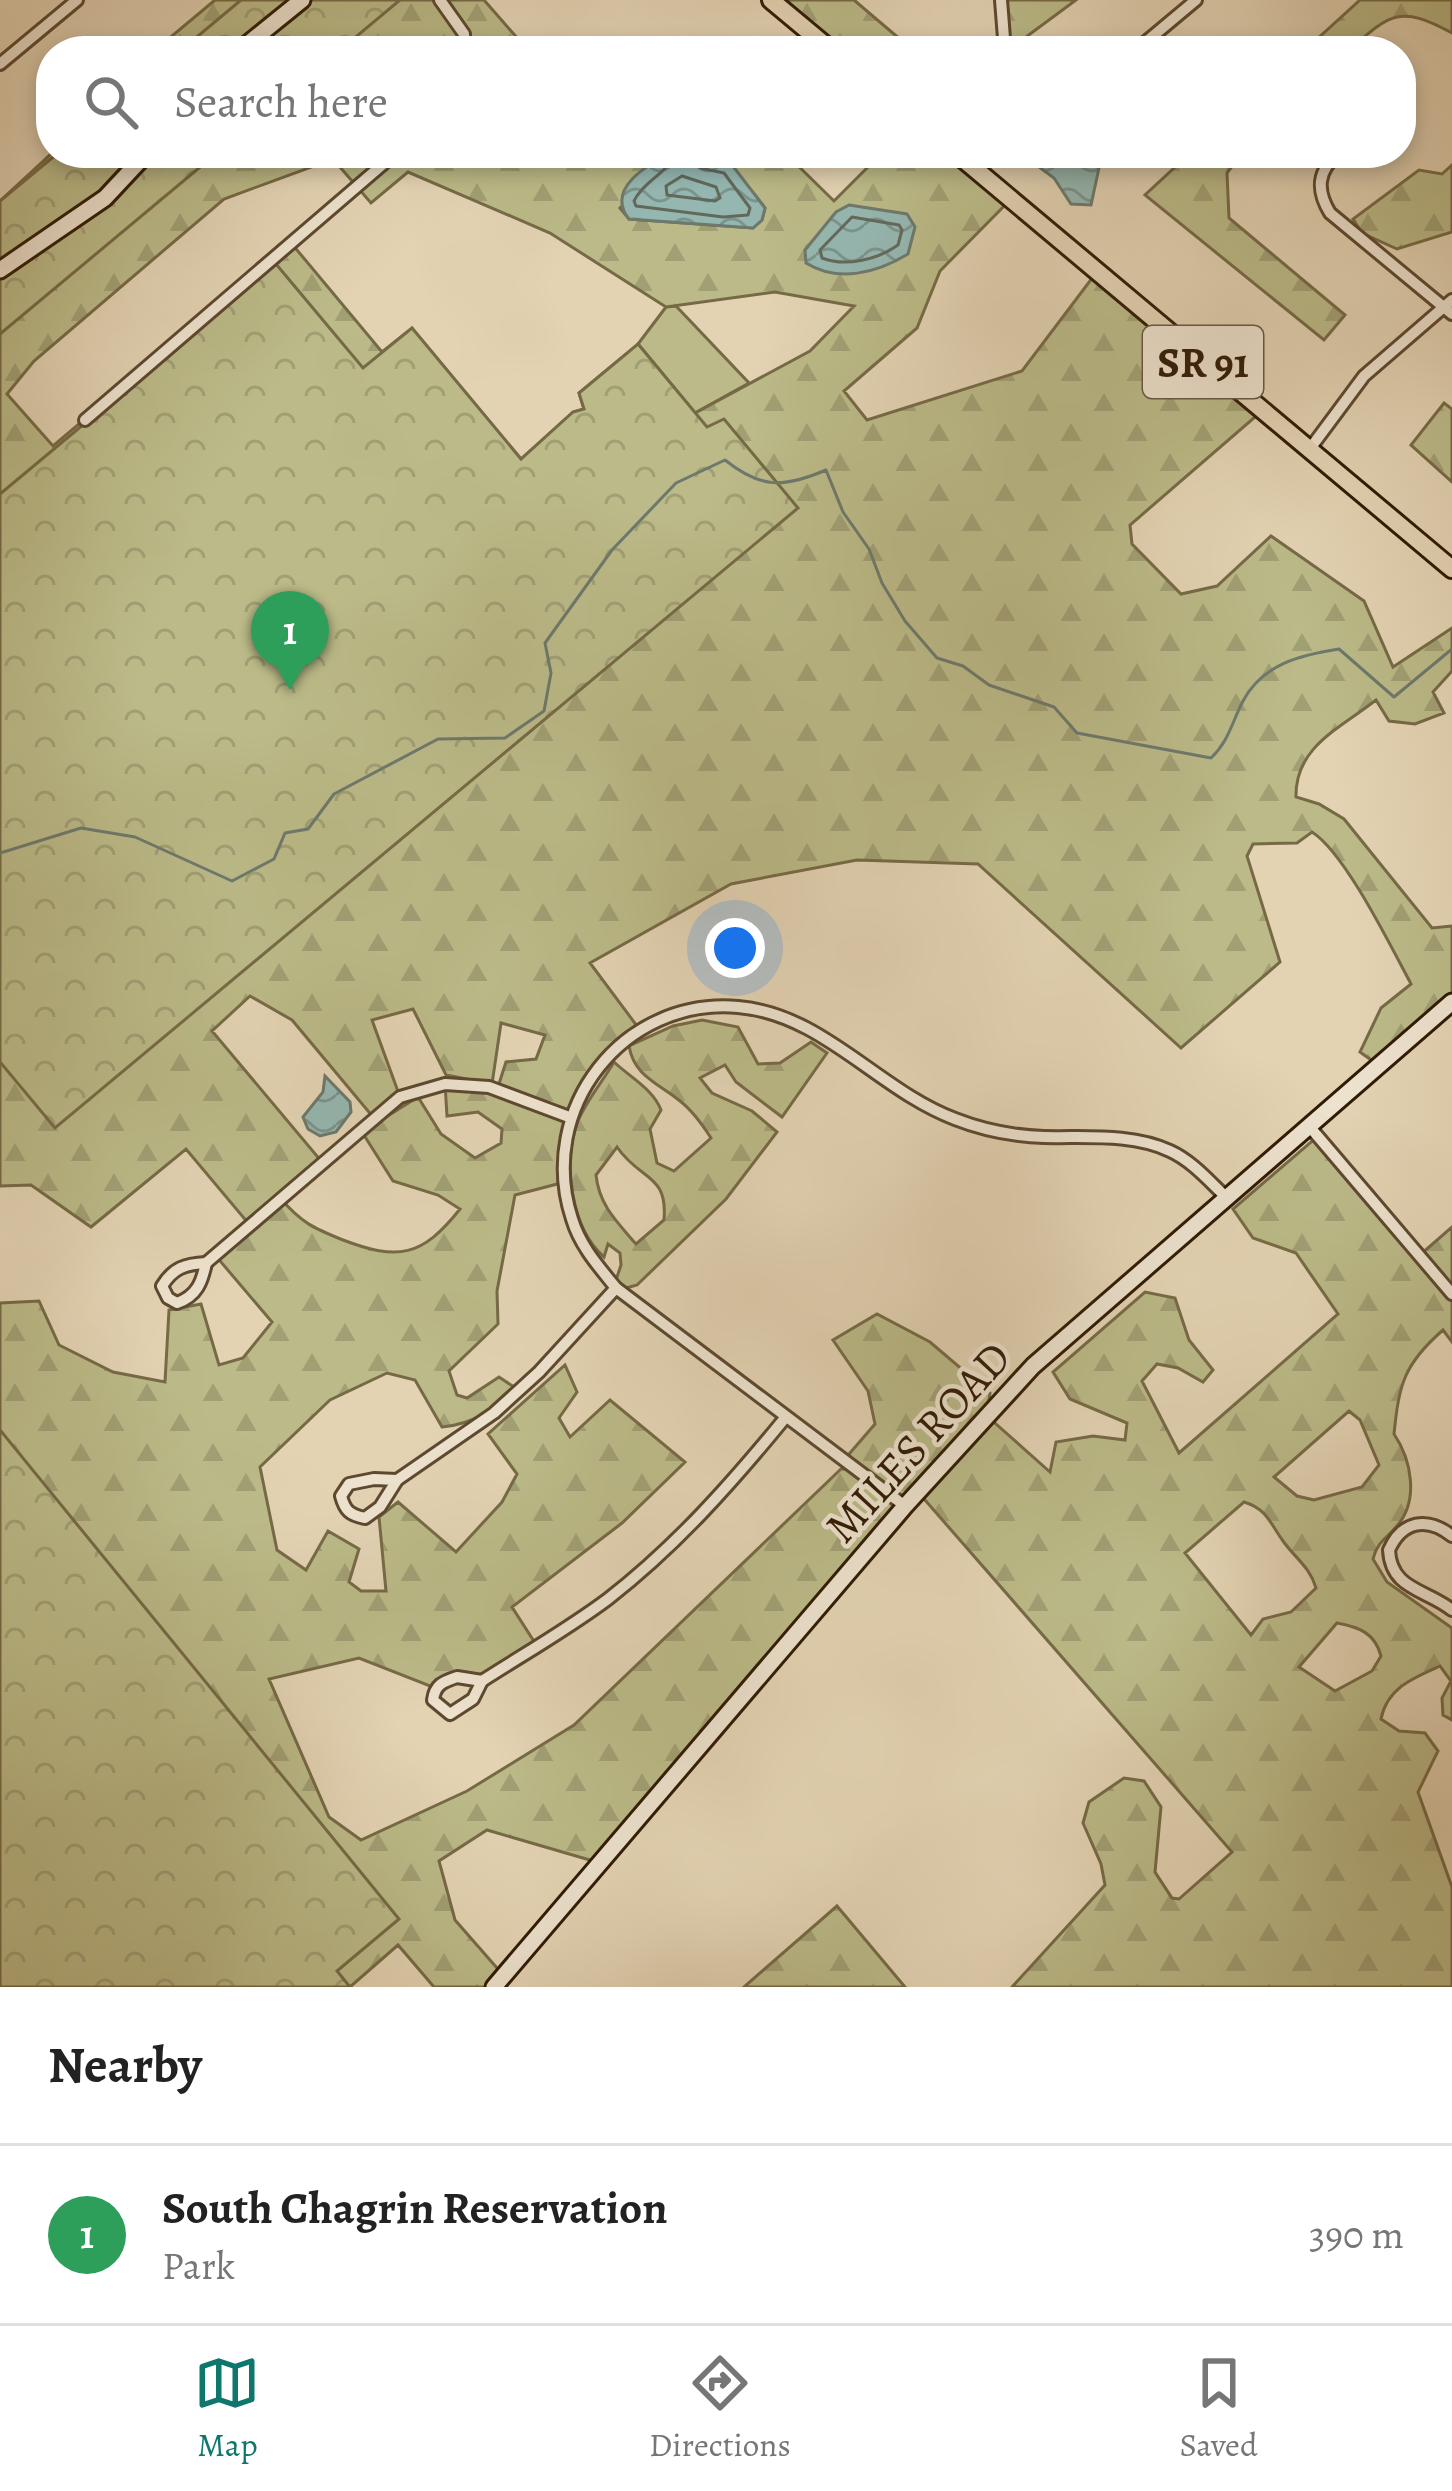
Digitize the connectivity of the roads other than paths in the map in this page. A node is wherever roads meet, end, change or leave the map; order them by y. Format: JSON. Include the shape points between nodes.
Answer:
{"nodes":[{"id":1,"x":77,"y":0,"type":"edge"},
{"id":2,"x":302,"y":0,"type":"edge"},
{"id":3,"x":440,"y":0,"type":"edge"},
{"id":4,"x":771,"y":0,"type":"edge"},
{"id":5,"x":1001,"y":0,"type":"edge"},
{"id":6,"x":1196,"y":0,"type":"edge"},
{"id":7,"x":258,"y":36,"type":"edge"},
{"id":8,"x":464,"y":36,"type":"edge"},
{"id":9,"x":814,"y":36,"type":"edge"},
{"id":10,"x":1004,"y":36,"type":"edge"},
{"id":11,"x":1154,"y":36,"type":"edge"},
{"id":12,"x":0,"y":64,"type":"edge"},
{"id":13,"x":132,"y":168,"type":"edge"},
{"id":14,"x":379,"y":168,"type":"edge"},
{"id":15,"x":988,"y":168,"type":"edge"},
{"id":16,"x":1325,"y":168,"type":"edge"},
{"id":17,"x":0,"y":270,"type":"edge"},
{"id":18,"x":1449,"y":307,"type":"edge"},
{"id":19,"x":85,"y":420,"type":"dead end"},
{"id":20,"x":1309,"y":450,"type":"junction"},
{"id":21,"x":1452,"y":569,"type":"edge"},
{"id":22,"x":1452,"y":1002,"type":"edge"},
{"id":23,"x":569,"y":1117,"type":"junction"},
{"id":24,"x":1310,"y":1126,"type":"junction"},
{"id":25,"x":1226,"y":1197,"type":"junction"},
{"id":26,"x":206,"y":1263,"type":"dead end"},
{"id":27,"x":616,"y":1288,"type":"junction"},
{"id":28,"x":1452,"y":1294,"type":"edge"},
{"id":29,"x":785,"y":1418,"type":"junction"},
{"id":30,"x":397,"y":1480,"type":"junction"},
{"id":31,"x":905,"y":1506,"type":"junction"},
{"id":32,"x":1452,"y":1536,"type":"edge"},
{"id":33,"x":1452,"y":1590,"type":"edge"},
{"id":34,"x":1448,"y":1607,"type":"edge"},
{"id":35,"x":482,"y":1681,"type":"junction"},
{"id":36,"x":494,"y":1987,"type":"edge"}],
"edges":[{"from":1,"to":12,"type":"street"},
{"from":2,"to":7,"type":"main road"},
{"from":3,"to":8,"type":"street"},
{"from":4,"to":9,"type":"main road"},
{"from":5,"to":10,"type":"street"},
{"from":6,"to":11,"type":"street"},
{"from":13,"to":17,"type":"main road","via":[[91,209]]},
{"from":14,"to":19,"type":"street"},
{"from":15,"to":20,"type":"main road","number":"SR 91"},
{"from":16,"to":18,"type":"street","via":[[1320,196],[1330,213]]},
{"from":18,"to":20,"type":"street","via":[[1364,376]]},
{"from":20,"to":21,"type":"main road","number":"SR 91"},
{"from":22,"to":24,"type":"main road","name":"MILES ROAD"},
{"from":23,"to":25,"type":"street","via":[[601,1064],[648,1025],[704,1007],[764,1010],[828,1040],[928,1108],[988,1129],[1146,1141],[1174,1152]]},
{"from":23,"to":26,"type":"street","via":[[489,1087],[446,1084],[400,1097]]},
{"from":23,"to":27,"type":"street","via":[[571,1218]]},
{"from":24,"to":25,"type":"main road","name":"MILES ROAD"},
{"from":24,"to":28,"type":"street"},
{"from":25,"to":31,"type":"main road","name":"MILES ROAD","via":[[1034,1366]]},
{"from":27,"to":29,"type":"street"},
{"from":27,"to":30,"type":"street","via":[[494,1413]]},
{"from":29,"to":31,"type":"street"},
{"from":29,"to":35,"type":"street","via":[[723,1494],[652,1562]]},
{"from":30,"to":30,"type":"street","via":[[349,1484],[344,1508],[365,1518]]},
{"from":31,"to":36,"type":"main road","name":"MILES ROAD"},
{"from":32,"to":34,"type":"street","via":[[1431,1523],[1414,1524],[1389,1550],[1400,1581]]},
{"from":33,"to":34,"type":"street"},
{"from":35,"to":35,"type":"street","via":[[450,1714],[433,1700],[445,1681]]}]}
